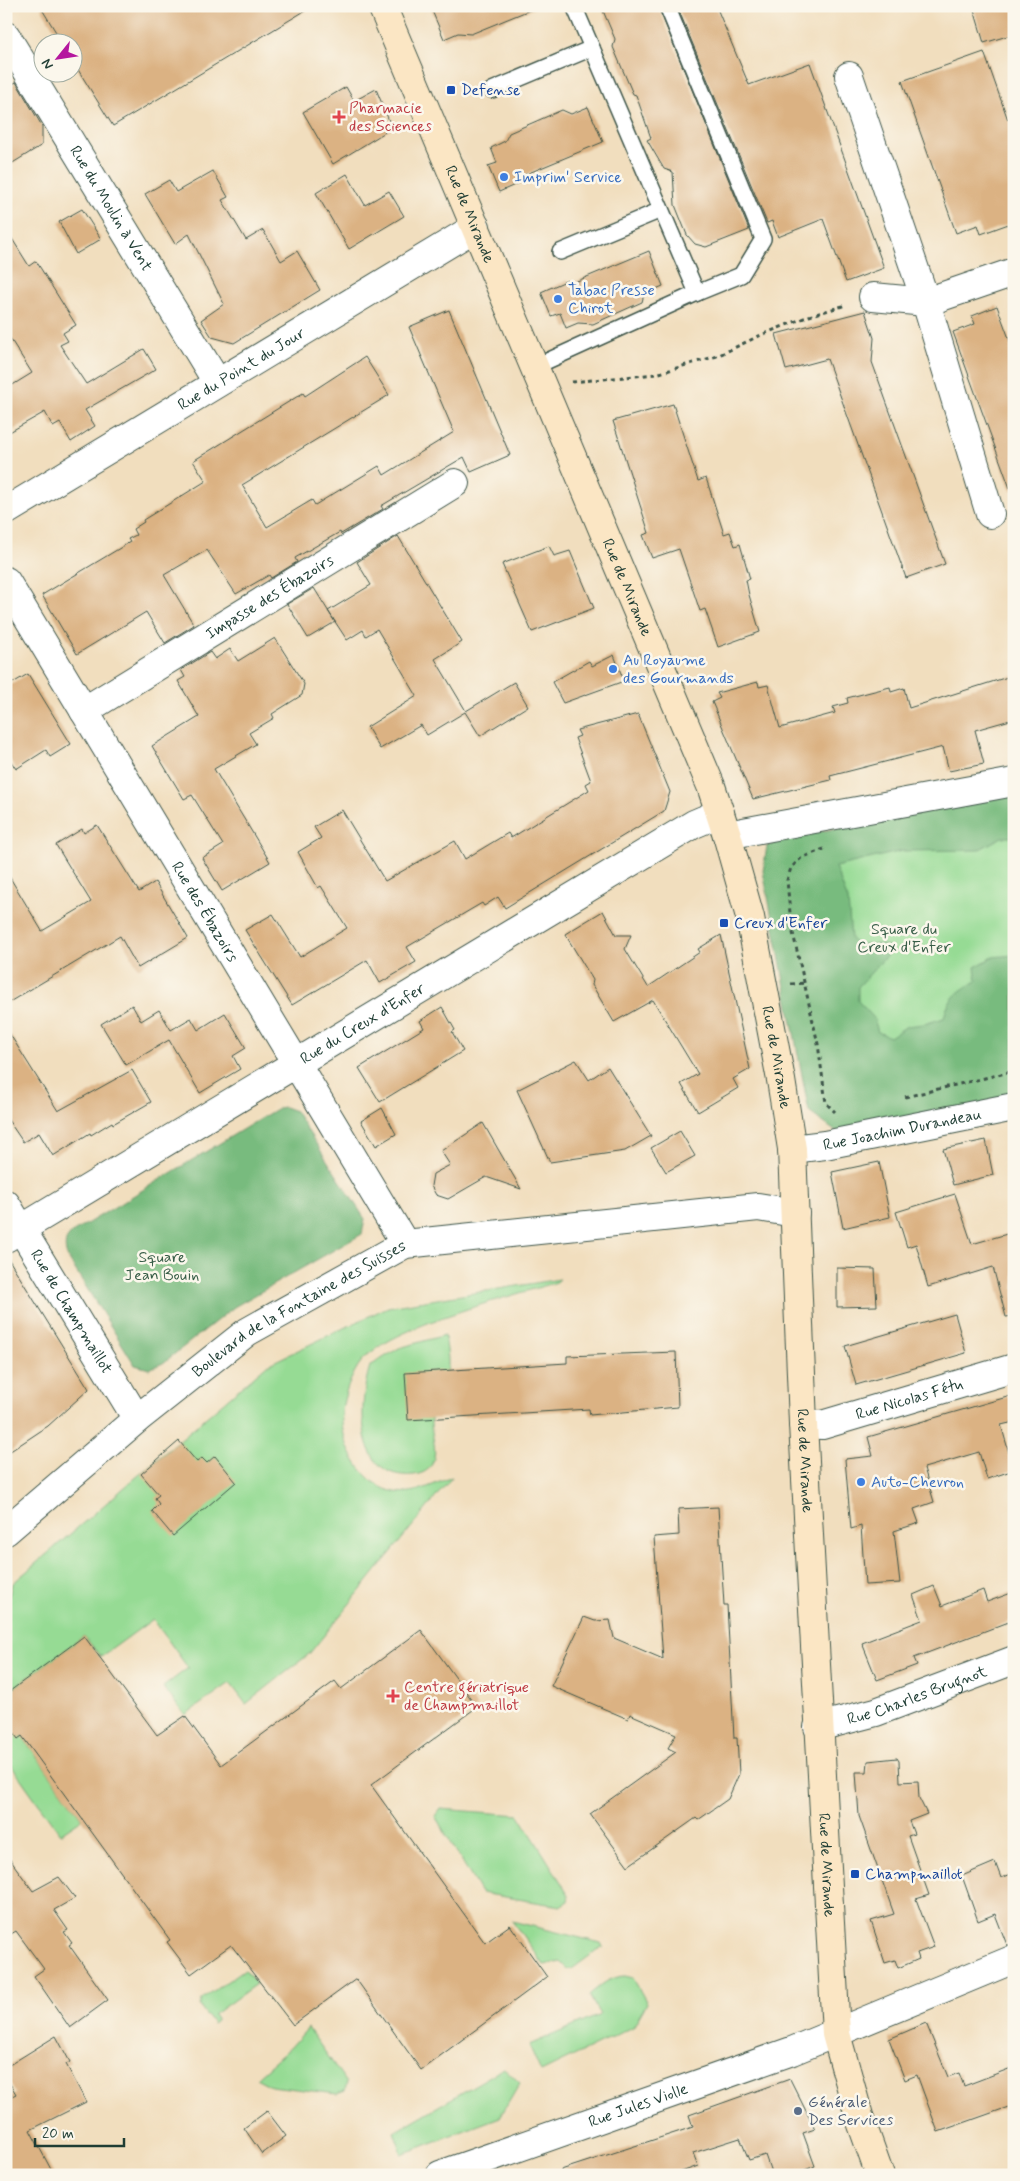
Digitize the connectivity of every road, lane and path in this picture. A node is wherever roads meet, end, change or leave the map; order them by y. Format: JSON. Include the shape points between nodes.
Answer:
{"nodes":[{"id":1,"x":382,"y":6,"type":"edge"},
{"id":2,"x":574,"y":6,"type":"edge"},
{"id":3,"x":667,"y":6,"type":"edge"},
{"id":4,"x":6,"y":36,"type":"edge"},
{"id":5,"x":592,"y":48,"type":"junction"},
{"id":6,"x":849,"y":76,"type":"dead end"},
{"id":7,"x":492,"y":90,"type":"dead end"},
{"id":8,"x":662,"y":210,"type":"junction"},
{"id":9,"x":476,"y":227,"type":"junction"},
{"id":10,"x":560,"y":252,"type":"dead end"},
{"id":11,"x":1014,"y":272,"type":"edge"},
{"id":12,"x":697,"y":293,"type":"junction"},
{"id":13,"x":873,"y":297,"type":"joint"},
{"id":14,"x":926,"y":302,"type":"junction"},
{"id":15,"x":538,"y":377,"type":"junction"},
{"id":16,"x":217,"y":382,"type":"junction"},
{"id":17,"x":455,"y":483,"type":"dead end"},
{"id":18,"x":6,"y":511,"type":"edge"},
{"id":19,"x":990,"y":514,"type":"dead end"},
{"id":20,"x":6,"y":581,"type":"edge"},
{"id":21,"x":84,"y":710,"type":"junction"},
{"id":22,"x":1014,"y":782,"type":"edge"},
{"id":23,"x":724,"y":824,"type":"junction"},
{"id":24,"x":831,"y":847,"type":"dead end"},
{"id":25,"x":297,"y":1063,"type":"junction"},
{"id":26,"x":1014,"y":1072,"type":"edge"},
{"id":27,"x":901,"y":1098,"type":"dead end"},
{"id":28,"x":1014,"y":1107,"type":"edge"},
{"id":29,"x":840,"y":1112,"type":"dead end"},
{"id":30,"x":792,"y":1149,"type":"junction"},
{"id":31,"x":6,"y":1204,"type":"edge"},
{"id":32,"x":795,"y":1213,"type":"junction"},
{"id":33,"x":14,"y":1234,"type":"edge"},
{"id":34,"x":406,"y":1244,"type":"junction"},
{"id":35,"x":1014,"y":1368,"type":"edge"},
{"id":36,"x":137,"y":1419,"type":"junction"},
{"id":37,"x":803,"y":1424,"type":"junction"},
{"id":38,"x":6,"y":1531,"type":"edge"},
{"id":39,"x":1014,"y":1660,"type":"edge"},
{"id":40,"x":818,"y":1727,"type":"junction"},
{"id":41,"x":1014,"y":1959,"type":"edge"},
{"id":42,"x":836,"y":2034,"type":"junction"},
{"id":43,"x":440,"y":2175,"type":"edge"},
{"id":44,"x":880,"y":2175,"type":"edge"}],
"edges":[{"from":1,"to":9,"type":"main road","name":"Rue de Mirande"},
{"from":2,"to":5,"type":"lane"},
{"from":3,"to":12,"type":"lane","via":[[764,239],[741,275]]},
{"from":4,"to":16,"type":"street","name":"Rue du Moulin à Vent"},
{"from":5,"to":7,"type":"lane"},
{"from":5,"to":8,"type":"lane"},
{"from":6,"to":14,"type":"street"},
{"from":8,"to":10,"type":"lane"},
{"from":8,"to":12,"type":"lane"},
{"from":9,"to":15,"type":"main road","name":"Rue de Mirande"},
{"from":9,"to":16,"type":"street","name":"Rue du Point du Jour"},
{"from":11,"to":14,"type":"street"},
{"from":12,"to":15,"type":"lane"},
{"from":13,"to":14,"type":"street"},
{"from":13,"to":15,"type":"path","via":[[809,316],[717,356],[656,374]]},
{"from":14,"to":19,"type":"street"},
{"from":15,"to":23,"type":"main road","name":"Rue de Mirande"},
{"from":16,"to":18,"type":"street","name":"Rue du Point du Jour"},
{"from":17,"to":21,"type":"street","name":"Impasse des Ébazoirs"},
{"from":20,"to":21,"type":"street","name":"Rue des Ébazoirs"},
{"from":21,"to":25,"type":"street","name":"Rue des Ébazoirs"},
{"from":22,"to":23,"type":"street"},
{"from":23,"to":25,"type":"street","name":"Rue du Creux d'Enfer","via":[[694,824]]},
{"from":23,"to":30,"type":"main road","name":"Rue de Mirande","via":[[752,927]]},
{"from":24,"to":29,"type":"path","via":[[801,858],[791,868],[786,880],[791,924],[818,1044],[826,1103],[831,1110]]},
{"from":25,"to":33,"type":"street","name":"Rue du Creux d'Enfer"},
{"from":25,"to":34,"type":"street","name":"Rue des Ébazoirs"},
{"from":26,"to":27,"type":"path"},
{"from":28,"to":30,"type":"street","name":"Rue Joachim Durandeau"},
{"from":30,"to":32,"type":"main road","name":"Rue de Mirande"},
{"from":31,"to":33,"type":"street","name":"Rue de Champmaillot"},
{"from":32,"to":34,"type":"street","name":"Boulevard de la Fontaine des Suisses","via":[[758,1207]]},
{"from":32,"to":37,"type":"main road","name":"Rue de Mirande"},
{"from":33,"to":36,"type":"street","name":"Rue de Champmaillot"},
{"from":34,"to":36,"type":"street","name":"Boulevard de la Fontaine des Suisses","via":[[247,1332]]},
{"from":35,"to":37,"type":"street","name":"Rue Nicolas Fétu","via":[[822,1425]]},
{"from":36,"to":38,"type":"street","name":"Boulevard de la Fontaine des Suisses"},
{"from":37,"to":40,"type":"main road","name":"Rue de Mirande"},
{"from":39,"to":40,"type":"street","name":"Rue Charles Brugnot","via":[[876,1712]]},
{"from":40,"to":42,"type":"main road","name":"Rue de Mirande"},
{"from":41,"to":42,"type":"street","name":"Rue Jules Violle"},
{"from":42,"to":43,"type":"street","name":"Rue Jules Violle"},
{"from":42,"to":44,"type":"main road","name":"Rue de Mirande"}]}
